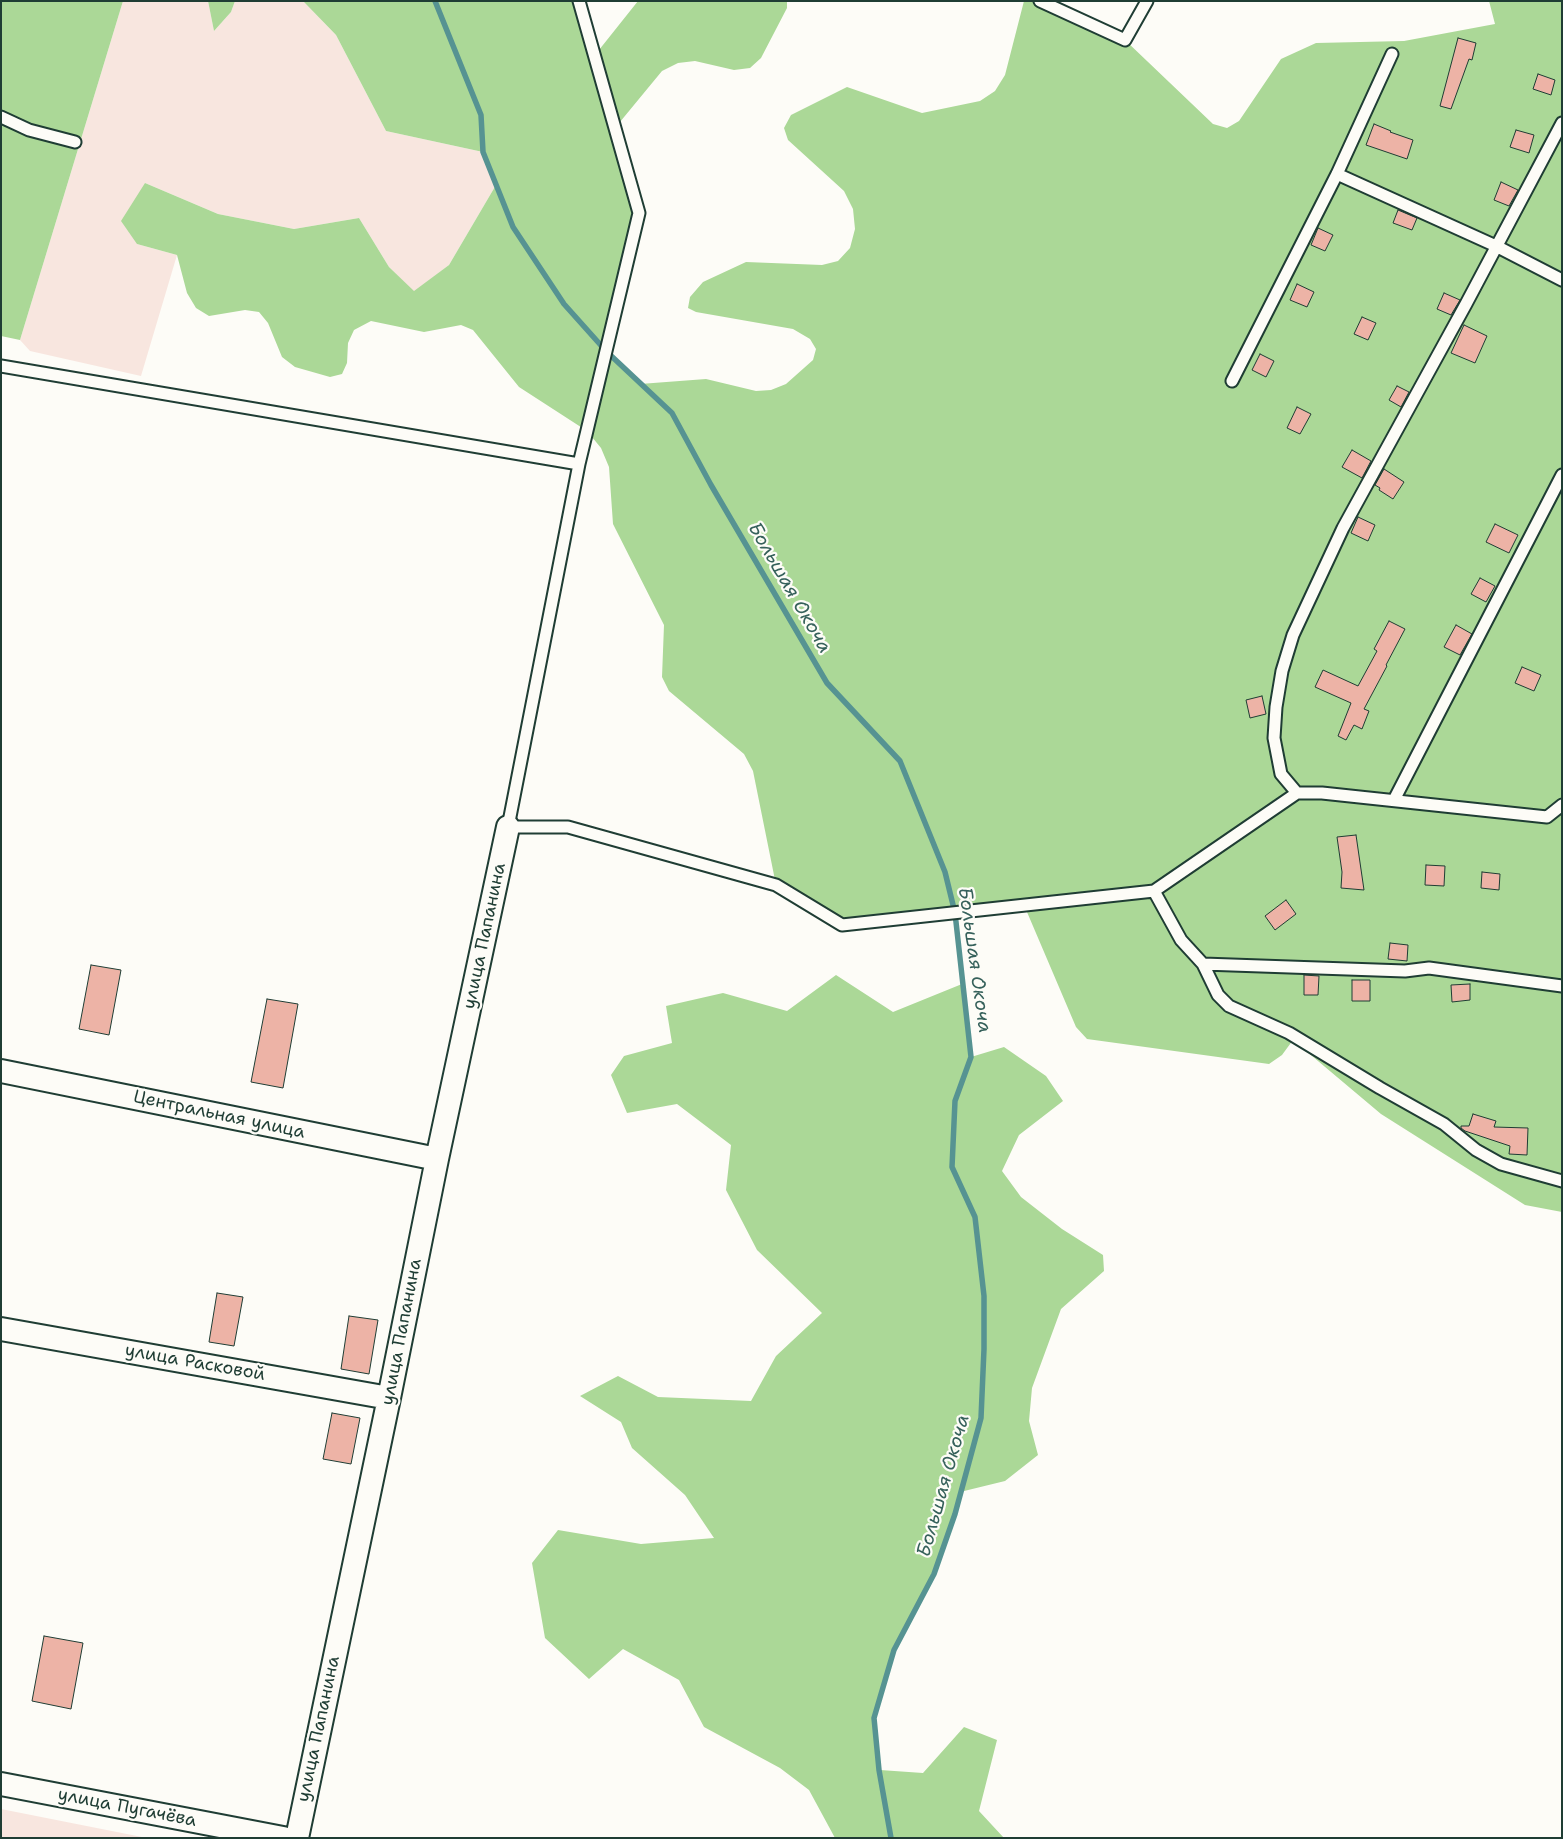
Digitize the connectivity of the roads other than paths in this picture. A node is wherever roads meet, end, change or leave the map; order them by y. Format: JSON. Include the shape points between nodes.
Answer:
{"nodes":[{"id":1,"x":579,"y":1,"type":"edge"},
{"id":2,"x":1040,"y":1,"type":"edge"},
{"id":3,"x":1147,"y":1,"type":"edge"},
{"id":4,"x":1392,"y":54,"type":"dead end"},
{"id":5,"x":1,"y":117,"type":"edge"},
{"id":6,"x":1562,"y":123,"type":"edge"},
{"id":7,"x":75,"y":142,"type":"dead end"},
{"id":8,"x":1337,"y":174,"type":"junction"},
{"id":9,"x":1496,"y":246,"type":"junction"},
{"id":10,"x":1562,"y":280,"type":"edge"},
{"id":11,"x":1,"y":366,"type":"edge"},
{"id":12,"x":1232,"y":381,"type":"dead end"},
{"id":13,"x":578,"y":464,"type":"junction"},
{"id":14,"x":1562,"y":476,"type":"edge"},
{"id":15,"x":1297,"y":793,"type":"junction"},
{"id":16,"x":1394,"y":800,"type":"junction"},
{"id":17,"x":1562,"y":805,"type":"edge"},
{"id":18,"x":508,"y":827,"type":"junction"},
{"id":19,"x":1154,"y":891,"type":"junction"},
{"id":20,"x":1203,"y":964,"type":"junction"},
{"id":21,"x":1562,"y":986,"type":"edge"},
{"id":22,"x":1,"y":1071,"type":"edge"},
{"id":23,"x":436,"y":1160,"type":"junction"},
{"id":24,"x":1562,"y":1181,"type":"edge"},
{"id":25,"x":1,"y":1329,"type":"edge"},
{"id":26,"x":389,"y":1398,"type":"junction"},
{"id":27,"x":1,"y":1784,"type":"edge"},
{"id":28,"x":283,"y":1838,"type":"edge"},
{"id":29,"x":296,"y":1838,"type":"edge"}],
"edges":[{"from":1,"to":13,"type":"lane","via":[[639,213]]},
{"from":2,"to":3,"type":"lane","via":[[1125,40]]},
{"from":4,"to":8,"type":"lane"},
{"from":5,"to":7,"type":"lane","via":[[29,130]]},
{"from":6,"to":9,"type":"lane"},
{"from":8,"to":9,"type":"lane"},
{"from":8,"to":12,"type":"lane"},
{"from":9,"to":10,"type":"lane"},
{"from":9,"to":15,"type":"lane","via":[[1343,528],[1293,635],[1282,671],[1274,738],[1281,774]]},
{"from":11,"to":13,"type":"lane"},
{"from":13,"to":18,"type":"lane"},
{"from":14,"to":16,"type":"lane"},
{"from":15,"to":16,"type":"lane"},
{"from":15,"to":19,"type":"lane"},
{"from":16,"to":17,"type":"lane","via":[[1547,817]]},
{"from":18,"to":19,"type":"lane","via":[[568,827],[776,885],[842,925]]},
{"from":18,"to":23,"type":"street","name":"улица Папанина"},
{"from":19,"to":20,"type":"lane","via":[[1181,940]]},
{"from":20,"to":21,"type":"lane","via":[[1405,971],[1429,968]]},
{"from":20,"to":24,"type":"lane","via":[[1218,995],[1229,1006],[1289,1033],[1444,1124],[1476,1150],[1502,1164]]},
{"from":22,"to":23,"type":"street","name":"Центральная улица"},
{"from":23,"to":26,"type":"street","name":"улица Папанина"},
{"from":25,"to":26,"type":"street","name":"улица Расковой"},
{"from":26,"to":29,"type":"street","name":"улица Папанина"},
{"from":27,"to":28,"type":"street","name":"улица Пугачёва"}]}
